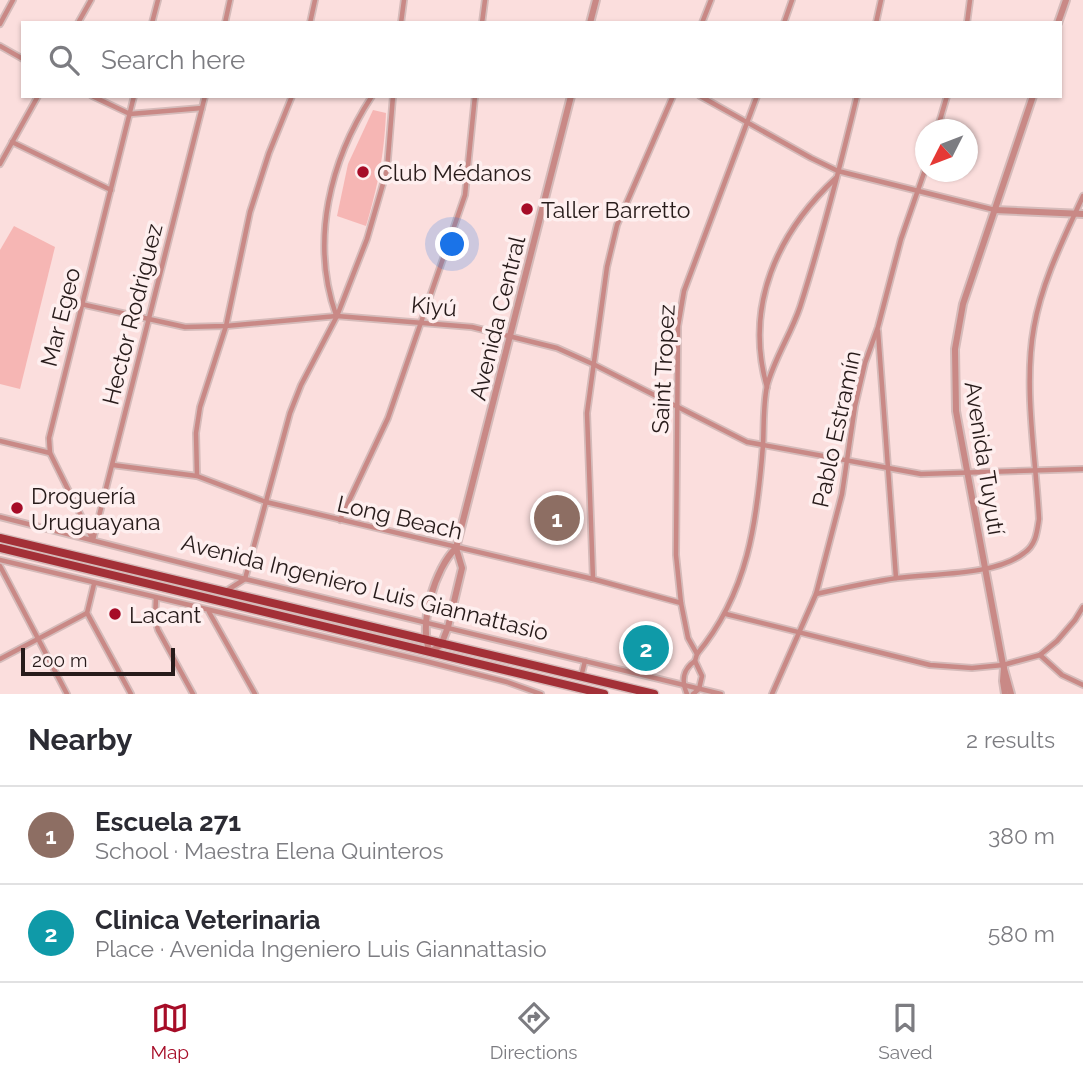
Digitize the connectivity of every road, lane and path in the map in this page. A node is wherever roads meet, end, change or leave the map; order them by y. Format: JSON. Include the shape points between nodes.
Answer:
{"nodes":[{"id":1,"x":13,"y":0,"type":"edge"},
{"id":2,"x":91,"y":0,"type":"edge"},
{"id":3,"x":158,"y":0,"type":"edge"},
{"id":4,"x":230,"y":0,"type":"edge"},
{"id":5,"x":315,"y":0,"type":"edge"},
{"id":6,"x":404,"y":0,"type":"edge"},
{"id":7,"x":485,"y":0,"type":"edge"},
{"id":8,"x":596,"y":0,"type":"edge"},
{"id":9,"x":711,"y":0,"type":"edge"},
{"id":10,"x":792,"y":0,"type":"edge"},
{"id":11,"x":881,"y":0,"type":"edge"},
{"id":12,"x":971,"y":0,"type":"edge"},
{"id":13,"x":1066,"y":0,"type":"edge"},
{"id":14,"x":79,"y":21,"type":"edge"},
{"id":15,"x":153,"y":21,"type":"edge"},
{"id":16,"x":225,"y":21,"type":"edge"},
{"id":17,"x":310,"y":21,"type":"edge"},
{"id":18,"x":401,"y":21,"type":"edge"},
{"id":19,"x":482,"y":21,"type":"edge"},
{"id":20,"x":591,"y":21,"type":"edge"},
{"id":21,"x":703,"y":21,"type":"edge"},
{"id":22,"x":785,"y":21,"type":"edge"},
{"id":23,"x":876,"y":21,"type":"edge"},
{"id":24,"x":967,"y":21,"type":"edge"},
{"id":25,"x":1059,"y":21,"type":"edge"},
{"id":26,"x":0,"y":24,"type":"edge"},
{"id":27,"x":0,"y":46,"type":"edge"},
{"id":28,"x":21,"y":58,"type":"edge"},
{"id":29,"x":37,"y":98,"type":"edge"},
{"id":30,"x":96,"y":98,"type":"edge"},
{"id":31,"x":134,"y":98,"type":"edge"},
{"id":32,"x":204,"y":98,"type":"edge"},
{"id":33,"x":291,"y":98,"type":"edge"},
{"id":34,"x":371,"y":98,"type":"edge"},
{"id":35,"x":393,"y":98,"type":"edge"},
{"id":36,"x":475,"y":98,"type":"edge"},
{"id":37,"x":570,"y":98,"type":"edge"},
{"id":38,"x":672,"y":98,"type":"edge"},
{"id":39,"x":704,"y":98,"type":"edge"},
{"id":40,"x":756,"y":98,"type":"edge"},
{"id":41,"x":856,"y":98,"type":"edge"},
{"id":42,"x":946,"y":98,"type":"edge"},
{"id":43,"x":1032,"y":98,"type":"edge"},
{"id":44,"x":202,"y":108,"type":"junction"},
{"id":45,"x":130,"y":114,"type":"junction"},
{"id":46,"x":940,"y":119,"type":"edge"},
{"id":47,"x":748,"y":122,"type":"junction"},
{"id":48,"x":12,"y":142,"type":"junction"},
{"id":49,"x":0,"y":164,"type":"edge"},
{"id":50,"x":838,"y":171,"type":"junction"},
{"id":51,"x":837,"y":178,"type":"junction"},
{"id":52,"x":921,"y":182,"type":"edge"},
{"id":53,"x":111,"y":190,"type":"junction"},
{"id":54,"x":918,"y":191,"type":"junction"},
{"id":55,"x":1083,"y":196,"type":"edge"},
{"id":56,"x":995,"y":210,"type":"junction"},
{"id":57,"x":1079,"y":214,"type":"edge"},
{"id":58,"x":81,"y":304,"type":"junction"},
{"id":59,"x":337,"y":316,"type":"junction"},
{"id":60,"x":149,"y":320,"type":"junction"},
{"id":61,"x":423,"y":322,"type":"junction"},
{"id":62,"x":226,"y":326,"type":"junction"},
{"id":63,"x":878,"y":327,"type":"junction"},
{"id":64,"x":511,"y":336,"type":"junction"},
{"id":65,"x":595,"y":365,"type":"junction"},
{"id":66,"x":767,"y":388,"type":"junction"},
{"id":67,"x":677,"y":407,"type":"junction"},
{"id":68,"x":0,"y":442,"type":"edge"},
{"id":69,"x":763,"y":446,"type":"junction"},
{"id":70,"x":50,"y":453,"type":"junction"},
{"id":71,"x":848,"y":462,"type":"junction"},
{"id":72,"x":113,"y":465,"type":"junction"},
{"id":73,"x":888,"y":469,"type":"junction"},
{"id":74,"x":1083,"y":469,"type":"edge"},
{"id":75,"x":1037,"y":471,"type":"junction"},
{"id":76,"x":967,"y":474,"type":"junction"},
{"id":77,"x":197,"y":476,"type":"junction"},
{"id":78,"x":266,"y":502,"type":"junction"},
{"id":79,"x":0,"y":517,"type":"edge"},
{"id":80,"x":340,"y":520,"type":"junction"},
{"id":81,"x":0,"y":538,"type":"edge"},
{"id":82,"x":93,"y":540,"type":"junction"},
{"id":83,"x":0,"y":548,"type":"edge"},
{"id":84,"x":456,"y":548,"type":"junction"},
{"id":85,"x":0,"y":560,"type":"edge"},
{"id":86,"x":0,"y":566,"type":"edge"},
{"id":87,"x":985,"y":568,"type":"junction"},
{"id":88,"x":896,"y":578,"type":"junction"},
{"id":89,"x":244,"y":579,"type":"junction"},
{"id":90,"x":593,"y":579,"type":"junction"},
{"id":91,"x":94,"y":584,"type":"junction"},
{"id":92,"x":224,"y":592,"type":"junction"},
{"id":93,"x":816,"y":594,"type":"junction"},
{"id":94,"x":156,"y":598,"type":"junction"},
{"id":95,"x":215,"y":600,"type":"junction"},
{"id":96,"x":681,"y":603,"type":"junction"},
{"id":97,"x":1083,"y":607,"type":"edge"},
{"id":98,"x":209,"y":611,"type":"junction"},
{"id":99,"x":87,"y":613,"type":"junction"},
{"id":100,"x":726,"y":614,"type":"junction"},
{"id":101,"x":426,"y":622,"type":"junction"},
{"id":102,"x":448,"y":627,"type":"junction"},
{"id":103,"x":801,"y":632,"type":"junction"},
{"id":104,"x":427,"y":638,"type":"junction"},
{"id":105,"x":37,"y":639,"type":"junction"},
{"id":106,"x":443,"y":642,"type":"junction"},
{"id":107,"x":430,"y":652,"type":"junction"},
{"id":108,"x":1040,"y":655,"type":"junction"},
{"id":109,"x":696,"y":657,"type":"junction"},
{"id":110,"x":0,"y":659,"type":"edge"},
{"id":111,"x":425,"y":661,"type":"junction"},
{"id":112,"x":585,"y":661,"type":"junction"},
{"id":113,"x":1004,"y":667,"type":"junction"},
{"id":114,"x":581,"y":677,"type":"junction"},
{"id":115,"x":682,"y":685,"type":"junction"},
{"id":116,"x":1083,"y":685,"type":"edge"},
{"id":117,"x":699,"y":689,"type":"junction"},
{"id":118,"x":66,"y":694,"type":"edge"},
{"id":119,"x":131,"y":694,"type":"edge"},
{"id":120,"x":193,"y":694,"type":"edge"},
{"id":121,"x":255,"y":694,"type":"edge"},
{"id":122,"x":541,"y":694,"type":"edge"},
{"id":123,"x":604,"y":694,"type":"edge"},
{"id":124,"x":654,"y":694,"type":"edge"},
{"id":125,"x":687,"y":694,"type":"edge"},
{"id":126,"x":693,"y":694,"type":"edge"},
{"id":127,"x":722,"y":694,"type":"edge"},
{"id":128,"x":772,"y":694,"type":"edge"},
{"id":129,"x":1005,"y":694,"type":"edge"},
{"id":130,"x":1011,"y":694,"type":"edge"}],
"edges":[{"from":1,"to":26,"type":"street"},
{"from":2,"to":14,"type":"street"},
{"from":3,"to":15,"type":"street"},
{"from":4,"to":16,"type":"street"},
{"from":5,"to":17,"type":"street"},
{"from":6,"to":18,"type":"street"},
{"from":7,"to":19,"type":"street"},
{"from":8,"to":20,"type":"street"},
{"from":9,"to":21,"type":"street"},
{"from":10,"to":22,"type":"street"},
{"from":11,"to":23,"type":"street"},
{"from":12,"to":24,"type":"street"},
{"from":13,"to":25,"type":"street"},
{"from":27,"to":28,"type":"street"},
{"from":29,"to":48,"type":"street"},
{"from":30,"to":45,"type":"street"},
{"from":31,"to":45,"type":"street","name":"Mar Egeo"},
{"from":32,"to":44,"type":"street","name":"Hector Rodriguez"},
{"from":33,"to":62,"type":"street","via":[[250,212]]},
{"from":34,"to":59,"type":"street","via":[[340,157],[324,215],[327,290]]},
{"from":35,"to":59,"type":"street","via":[[387,170]]},
{"from":36,"to":61,"type":"street","via":[[465,195]]},
{"from":37,"to":64,"type":"street","name":"Avenida Central"},
{"from":38,"to":65,"type":"street","via":[[617,225]]},
{"from":39,"to":47,"type":"street"},
{"from":40,"to":47,"type":"street","name":"Saint Tropez"},
{"from":41,"to":50,"type":"street"},
{"from":42,"to":46,"type":"street"},
{"from":43,"to":56,"type":"street","name":"Avenida Tuyutí"},
{"from":44,"to":45,"type":"street"},
{"from":44,"to":60,"type":"street","name":"Hector Rodriguez"},
{"from":45,"to":53,"type":"street","name":"Mar Egeo"},
{"from":47,"to":50,"type":"street"},
{"from":47,"to":67,"type":"street","name":"Saint Tropez","via":[[684,290],[678,326]]},
{"from":48,"to":49,"type":"street"},
{"from":48,"to":53,"type":"street"},
{"from":50,"to":51,"type":"street"},
{"from":50,"to":54,"type":"street"},
{"from":51,"to":66,"type":"street","via":[[794,325]]},
{"from":51,"to":66,"type":"street","via":[[796,221],[770,276],[758,340]]},
{"from":52,"to":54,"type":"street","name":"Pablo Estramín"},
{"from":53,"to":58,"type":"street","name":"Mar Egeo"},
{"from":54,"to":56,"type":"street"},
{"from":54,"to":63,"type":"street","name":"Pablo Estramín"},
{"from":55,"to":57,"type":"street"},
{"from":56,"to":57,"type":"street"},
{"from":56,"to":76,"type":"street","name":"Avenida Tuyutí","via":[[963,304],[955,349],[956,411]]},
{"from":57,"to":75,"type":"street","via":[[1060,244],[1034,327],[1030,371]]},
{"from":58,"to":60,"type":"street","name":"Kiyú"},
{"from":58,"to":70,"type":"street","name":"Mar Egeo","via":[[49,438]]},
{"from":59,"to":61,"type":"street","name":"Kiyú"},
{"from":59,"to":62,"type":"street","name":"Kiyú"},
{"from":59,"to":78,"type":"street","via":[[290,413]]},
{"from":60,"to":62,"type":"street","name":"Kiyú","via":[[185,327]]},
{"from":60,"to":72,"type":"street","name":"Hector Rodriguez"},
{"from":61,"to":64,"type":"street","name":"Kiyú"},
{"from":61,"to":80,"type":"street","via":[[388,418]]},
{"from":62,"to":77,"type":"street","via":[[200,407]]},
{"from":63,"to":71,"type":"street","name":"Pablo Estramín","via":[[855,406]]},
{"from":63,"to":73,"type":"street"},
{"from":64,"to":65,"type":"street","name":"Kiyú","via":[[557,348]]},
{"from":64,"to":84,"type":"street","name":"Avenida Central"},
{"from":65,"to":67,"type":"street","name":"Kiyú"},
{"from":65,"to":90,"type":"street","via":[[587,413]]},
{"from":66,"to":69,"type":"street"},
{"from":67,"to":69,"type":"street","name":"Kiyú"},
{"from":67,"to":96,"type":"street","name":"Saint Tropez","via":[[676,555]]},
{"from":68,"to":70,"type":"street"},
{"from":69,"to":71,"type":"street","name":"Kiyú"},
{"from":69,"to":100,"type":"street","via":[[752,537]]},
{"from":70,"to":82,"type":"street"},
{"from":71,"to":73,"type":"street","name":"Kiyú"},
{"from":71,"to":93,"type":"street","name":"Pablo Estramín"},
{"from":72,"to":77,"type":"street","name":"Long Beach"},
{"from":72,"to":82,"type":"street","name":"Hector Rodriguez"},
{"from":73,"to":76,"type":"street","name":"Kiyú"},
{"from":73,"to":88,"type":"street"},
{"from":74,"to":75,"type":"street","name":"Kiyú"},
{"from":75,"to":76,"type":"street","name":"Kiyú"},
{"from":75,"to":87,"type":"street","via":[[1035,541],[1015,559]]},
{"from":76,"to":87,"type":"street","name":"Avenida Tuyutí"},
{"from":77,"to":78,"type":"street","name":"Long Beach"},
{"from":78,"to":80,"type":"street","name":"Long Beach"},
{"from":78,"to":89,"type":"street"},
{"from":79,"to":82,"type":"street","name":"Avenida Ingeniero Luis Giannattasio"},
{"from":80,"to":84,"type":"street","name":"Long Beach"},
{"from":81,"to":92,"type":"main road","name":"Avenida Ingeniero Luis Giannattasio"},
{"from":82,"to":89,"type":"street","name":"Avenida Ingeniero Luis Giannattasio"},
{"from":83,"to":95,"type":"main road","name":"Avenida Ingeniero Luis Giannattasio"},
{"from":84,"to":90,"type":"street","name":"Long Beach"},
{"from":84,"to":101,"type":"street","name":"Avenida Central","via":[[440,568]]},
{"from":84,"to":102,"type":"street","name":"Avenida Central","via":[[462,568]]},
{"from":85,"to":91,"type":"street"},
{"from":86,"to":105,"type":"street"},
{"from":87,"to":88,"type":"street"},
{"from":87,"to":113,"type":"street","name":"Avenida Tuyutí"},
{"from":88,"to":93,"type":"street"},
{"from":89,"to":92,"type":"street"},
{"from":89,"to":101,"type":"street","name":"Avenida Ingeniero Luis Giannattasio"},
{"from":90,"to":96,"type":"street","name":"Long Beach"},
{"from":91,"to":94,"type":"street"},
{"from":91,"to":99,"type":"street"},
{"from":92,"to":104,"type":"main road","name":"Avenida Ingeniero Luis Giannattasio"},
{"from":93,"to":103,"type":"street","name":"Pablo Estramín"},
{"from":94,"to":98,"type":"street"},
{"from":94,"to":120,"type":"street","via":[[158,630]]},
{"from":95,"to":98,"type":"street"},
{"from":95,"to":107,"type":"main road","name":"Avenida Ingeniero Luis Giannattasio"},
{"from":96,"to":109,"type":"street","name":"Saint Tropez"},
{"from":97,"to":108,"type":"street"},
{"from":98,"to":111,"type":"street"},
{"from":98,"to":121,"type":"street"},
{"from":99,"to":105,"type":"street"},
{"from":99,"to":119,"type":"street"},
{"from":100,"to":103,"type":"street"},
{"from":100,"to":109,"type":"street"},
{"from":101,"to":102,"type":"street","name":"Avenida Ingeniero Luis Giannattasio"},
{"from":101,"to":104,"type":"street","name":"Avenida Central"},
{"from":102,"to":106,"type":"street","name":"Avenida Central"},
{"from":102,"to":112,"type":"street","name":"Avenida Ingeniero Luis Giannattasio"},
{"from":103,"to":113,"type":"street","via":[[930,665]]},
{"from":103,"to":128,"type":"street","name":"Pablo Estramín"},
{"from":104,"to":106,"type":"main road","name":"Avenida Ingeniero Luis Giannattasio"},
{"from":104,"to":107,"type":"street","name":"Avenida Central"},
{"from":105,"to":110,"type":"street"},
{"from":105,"to":118,"type":"street"},
{"from":106,"to":107,"type":"street"},
{"from":106,"to":114,"type":"main road","name":"Avenida Ingeniero Luis Giannattasio"},
{"from":107,"to":111,"type":"street"},
{"from":107,"to":123,"type":"main road","name":"Avenida Ingeniero Luis Giannattasio"},
{"from":108,"to":113,"type":"street"},
{"from":108,"to":116,"type":"street","via":[[1062,676]]},
{"from":109,"to":115,"type":"street","via":[[686,669]]},
{"from":109,"to":117,"type":"street","name":"Saint Tropez","via":[[702,676]]},
{"from":111,"to":122,"type":"street"},
{"from":112,"to":114,"type":"street"},
{"from":112,"to":115,"type":"street","name":"Avenida Ingeniero Luis Giannattasio"},
{"from":113,"to":129,"type":"street","name":"Avenida Tuyutí"},
{"from":113,"to":130,"type":"street","name":"Avenida Tuyutí"},
{"from":114,"to":124,"type":"main road","name":"Avenida Ingeniero Luis Giannattasio"},
{"from":115,"to":117,"type":"street","name":"Avenida Ingeniero Luis Giannattasio"},
{"from":115,"to":125,"type":"street"},
{"from":117,"to":126,"type":"street"},
{"from":117,"to":127,"type":"street","name":"Avenida Ingeniero Luis Giannattasio"}]}
